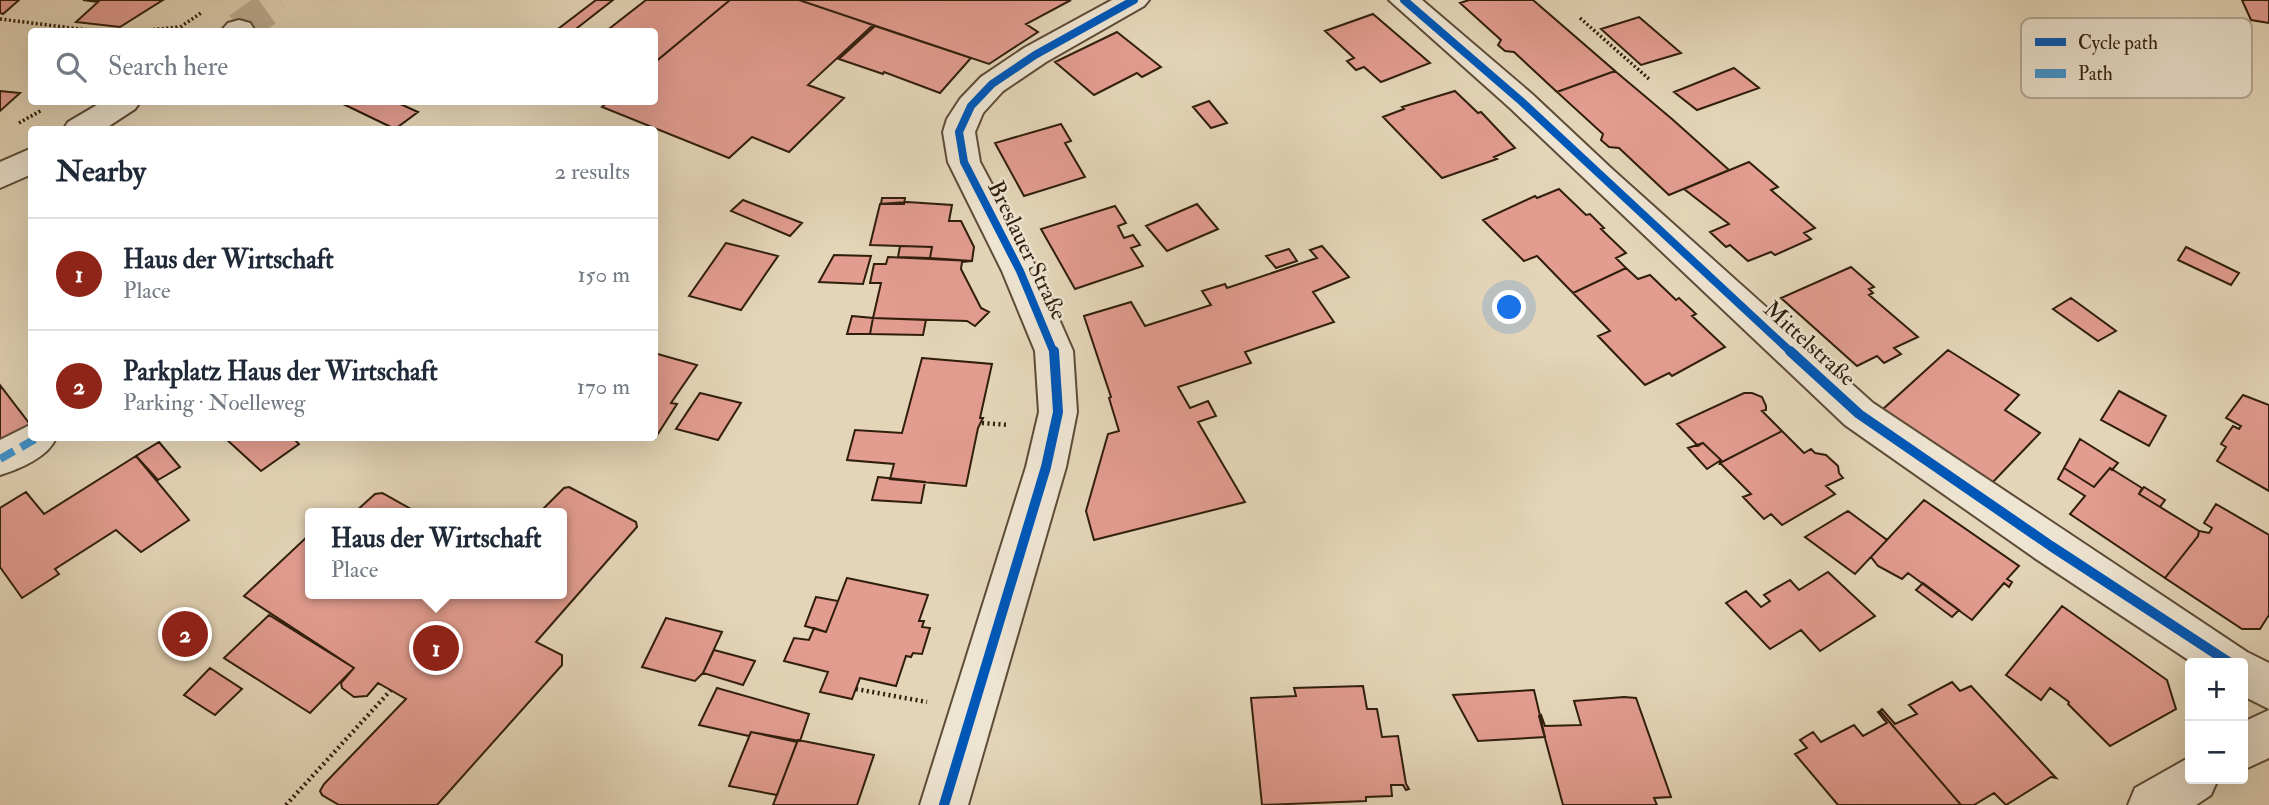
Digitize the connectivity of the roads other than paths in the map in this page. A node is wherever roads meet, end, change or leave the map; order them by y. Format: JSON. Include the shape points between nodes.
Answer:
{"nodes":[{"id":1,"x":1135,"y":0,"type":"edge"},
{"id":2,"x":1404,"y":0,"type":"edge"},
{"id":3,"x":119,"y":105,"type":"edge"},
{"id":4,"x":85,"y":126,"type":"edge"},
{"id":5,"x":28,"y":161,"type":"edge"},
{"id":6,"x":0,"y":177,"type":"edge"},
{"id":7,"x":32,"y":441,"type":"edge"},
{"id":8,"x":0,"y":459,"type":"edge"},
{"id":9,"x":2222,"y":658,"type":"edge"},
{"id":10,"x":2248,"y":674,"type":"edge"},
{"id":11,"x":2269,"y":688,"type":"edge"},
{"id":12,"x":2269,"y":732,"type":"edge"},
{"id":13,"x":2248,"y":745,"type":"edge"},
{"id":14,"x":2186,"y":784,"type":"edge"},
{"id":15,"x":944,"y":805,"type":"edge"},
{"id":16,"x":2152,"y":805,"type":"edge"}],
"edges":[{"from":1,"to":15,"type":"street","name":"Breslauer Straße","via":[[992,84],[971,106],[959,132],[964,162],[1020,271],[1054,351],[1058,412],[1046,467]]},
{"from":2,"to":9,"type":"street","name":"Mittelstraße","via":[[1521,101],[1859,414]]},
{"from":3,"to":4,"type":"street"},
{"from":5,"to":6,"type":"street"},
{"from":7,"to":8,"type":"street"},
{"from":10,"to":11,"type":"street"},
{"from":12,"to":13,"type":"street"},
{"from":14,"to":16,"type":"street"}]}
